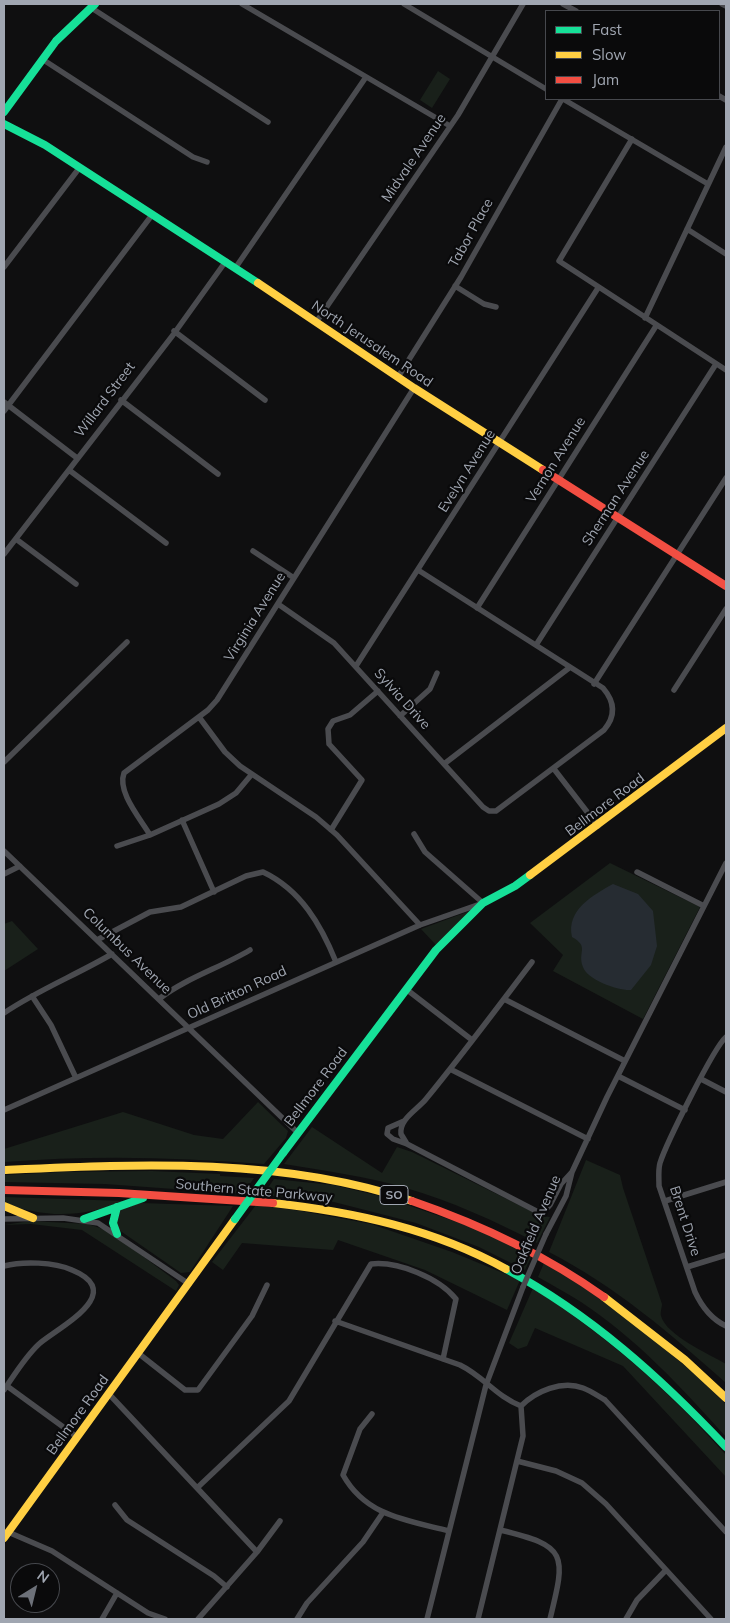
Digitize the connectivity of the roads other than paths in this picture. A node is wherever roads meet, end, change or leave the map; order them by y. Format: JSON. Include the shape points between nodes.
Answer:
{"nodes":[{"id":1,"x":242,"y":4,"type":"edge"},
{"id":2,"x":404,"y":4,"type":"edge"},
{"id":3,"x":523,"y":4,"type":"edge"},
{"id":4,"x":563,"y":4,"type":"edge"},
{"id":5,"x":722,"y":4,"type":"edge"},
{"id":6,"x":92,"y":6,"type":"edge"},
{"id":7,"x":726,"y":6,"type":"edge"},
{"id":8,"x":574,"y":10,"type":"edge"},
{"id":9,"x":492,"y":57,"type":"junction"},
{"id":10,"x":42,"y":60,"type":"junction"},
{"id":11,"x":366,"y":77,"type":"junction"},
{"id":12,"x":545,"y":88,"type":"edge"},
{"id":13,"x":562,"y":100,"type":"edge"},
{"id":14,"x":565,"y":100,"type":"edge"},
{"id":15,"x":4,"y":112,"type":"edge"},
{"id":16,"x":268,"y":122,"type":"dead end"},
{"id":17,"x":4,"y":124,"type":"edge"},
{"id":18,"x":450,"y":126,"type":"junction"},
{"id":19,"x":632,"y":139,"type":"junction"},
{"id":20,"x":726,"y":147,"type":"edge"},
{"id":21,"x":207,"y":162,"type":"dead end"},
{"id":22,"x":80,"y":167,"type":"junction"},
{"id":23,"x":708,"y":184,"type":"junction"},
{"id":24,"x":152,"y":215,"type":"junction"},
{"id":25,"x":687,"y":229,"type":"junction"},
{"id":26,"x":726,"y":254,"type":"edge"},
{"id":27,"x":226,"y":261,"type":"junction"},
{"id":28,"x":4,"y":267,"type":"edge"},
{"id":29,"x":236,"y":267,"type":"junction"},
{"id":30,"x":455,"y":286,"type":"junction"},
{"id":31,"x":598,"y":288,"type":"junction"},
{"id":32,"x":496,"y":307,"type":"dead end"},
{"id":33,"x":644,"y":318,"type":"junction"},
{"id":34,"x":317,"y":321,"type":"junction"},
{"id":35,"x":656,"y":326,"type":"junction"},
{"id":36,"x":174,"y":331,"type":"junction"},
{"id":37,"x":716,"y":364,"type":"junction"},
{"id":38,"x":726,"y":370,"type":"edge"},
{"id":39,"x":398,"y":376,"type":"junction"},
{"id":40,"x":414,"y":388,"type":"junction"},
{"id":41,"x":121,"y":400,"type":"junction"},
{"id":42,"x":266,"y":400,"type":"dead end"},
{"id":43,"x":5,"y":406,"type":"edge"},
{"id":44,"x":500,"y":442,"type":"junction"},
{"id":45,"x":77,"y":458,"type":"junction"},
{"id":46,"x":69,"y":470,"type":"junction"},
{"id":47,"x":218,"y":474,"type":"dead end"},
{"id":48,"x":726,"y":478,"type":"edge"},
{"id":49,"x":559,"y":480,"type":"junction"},
{"id":50,"x":617,"y":518,"type":"junction"},
{"id":51,"x":16,"y":538,"type":"junction"},
{"id":52,"x":166,"y":543,"type":"dead end"},
{"id":53,"x":253,"y":551,"type":"dead end"},
{"id":54,"x":4,"y":554,"type":"edge"},
{"id":55,"x":677,"y":555,"type":"junction"},
{"id":56,"x":418,"y":570,"type":"junction"},
{"id":57,"x":294,"y":578,"type":"junction"},
{"id":58,"x":76,"y":584,"type":"dead end"},
{"id":59,"x":726,"y":586,"type":"edge"},
{"id":60,"x":278,"y":604,"type":"junction"},
{"id":61,"x":477,"y":608,"type":"junction"},
{"id":62,"x":726,"y":609,"type":"edge"},
{"id":63,"x":127,"y":642,"type":"dead end"},
{"id":64,"x":536,"y":645,"type":"junction"},
{"id":65,"x":356,"y":666,"type":"junction"},
{"id":66,"x":569,"y":668,"type":"junction"},
{"id":67,"x":437,"y":673,"type":"dead end"},
{"id":68,"x":594,"y":684,"type":"junction"},
{"id":69,"x":674,"y":690,"type":"dead end"},
{"id":70,"x":378,"y":691,"type":"junction"},
{"id":71,"x":400,"y":716,"type":"junction"},
{"id":72,"x":199,"y":717,"type":"junction"},
{"id":73,"x":726,"y":728,"type":"edge"},
{"id":74,"x":4,"y":762,"type":"edge"},
{"id":75,"x":444,"y":764,"type":"junction"},
{"id":76,"x":554,"y":769,"type":"junction"},
{"id":77,"x":252,"y":774,"type":"junction"},
{"id":78,"x":182,"y":820,"type":"junction"},
{"id":79,"x":598,"y":826,"type":"junction"},
{"id":80,"x":331,"y":830,"type":"junction"},
{"id":81,"x":414,"y":834,"type":"dead end"},
{"id":82,"x":150,"y":835,"type":"junction"},
{"id":83,"x":116,"y":846,"type":"dead end"},
{"id":84,"x":4,"y":850,"type":"edge"},
{"id":85,"x":726,"y":863,"type":"edge"},
{"id":86,"x":20,"y":866,"type":"junction"},
{"id":87,"x":637,"y":872,"type":"dead end"},
{"id":88,"x":4,"y":874,"type":"edge"},
{"id":89,"x":214,"y":892,"type":"junction"},
{"id":90,"x":483,"y":903,"type":"junction"},
{"id":91,"x":704,"y":906,"type":"junction"},
{"id":92,"x":420,"y":925,"type":"junction"},
{"id":93,"x":97,"y":940,"type":"junction"},
{"id":94,"x":250,"y":950,"type":"dead end"},
{"id":95,"x":112,"y":954,"type":"junction"},
{"id":96,"x":336,"y":962,"type":"junction"},
{"id":97,"x":532,"y":962,"type":"dead end"},
{"id":98,"x":406,"y":989,"type":"junction"},
{"id":99,"x":32,"y":996,"type":"junction"},
{"id":100,"x":504,"y":999,"type":"junction"},
{"id":101,"x":159,"y":1000,"type":"junction"},
{"id":102,"x":4,"y":1013,"type":"edge"},
{"id":103,"x":190,"y":1028,"type":"junction"},
{"id":104,"x":726,"y":1037,"type":"edge"},
{"id":105,"x":472,"y":1040,"type":"junction"},
{"id":106,"x":626,"y":1061,"type":"junction"},
{"id":107,"x":450,"y":1069,"type":"junction"},
{"id":108,"x":618,"y":1076,"type":"junction"},
{"id":109,"x":76,"y":1078,"type":"junction"},
{"id":110,"x":701,"y":1079,"type":"junction"},
{"id":111,"x":726,"y":1092,"type":"edge"},
{"id":112,"x":4,"y":1110,"type":"edge"},
{"id":113,"x":685,"y":1110,"type":"junction"},
{"id":114,"x":404,"y":1121,"type":"junction"},
{"id":115,"x":298,"y":1132,"type":"junction"},
{"id":116,"x":588,"y":1139,"type":"junction"},
{"id":117,"x":407,"y":1144,"type":"junction"},
{"id":118,"x":4,"y":1170,"type":"edge"},
{"id":119,"x":572,"y":1172,"type":"junction"},
{"id":120,"x":726,"y":1182,"type":"edge"},
{"id":121,"x":4,"y":1190,"type":"edge"},
{"id":122,"x":164,"y":1196,"type":"junction"},
{"id":123,"x":665,"y":1201,"type":"junction"},
{"id":124,"x":4,"y":1206,"type":"edge"},
{"id":125,"x":117,"y":1207,"type":"junction"},
{"id":126,"x":33,"y":1218,"type":"junction"},
{"id":127,"x":4,"y":1219,"type":"edge"},
{"id":128,"x":84,"y":1220,"type":"junction"},
{"id":129,"x":118,"y":1234,"type":"junction"},
{"id":130,"x":726,"y":1255,"type":"edge"},
{"id":131,"x":4,"y":1266,"type":"edge"},
{"id":132,"x":687,"y":1267,"type":"junction"},
{"id":133,"x":189,"y":1284,"type":"junction"},
{"id":134,"x":266,"y":1285,"type":"dead end"},
{"id":135,"x":335,"y":1321,"type":"junction"},
{"id":136,"x":726,"y":1326,"type":"edge"},
{"id":137,"x":138,"y":1353,"type":"junction"},
{"id":138,"x":443,"y":1359,"type":"junction"},
{"id":139,"x":486,"y":1385,"type":"junction"},
{"id":140,"x":5,"y":1388,"type":"edge"},
{"id":141,"x":109,"y":1394,"type":"junction"},
{"id":142,"x":726,"y":1398,"type":"edge"},
{"id":143,"x":521,"y":1406,"type":"junction"},
{"id":144,"x":372,"y":1414,"type":"dead end"},
{"id":145,"x":77,"y":1437,"type":"junction"},
{"id":146,"x":726,"y":1447,"type":"edge"},
{"id":147,"x":517,"y":1461,"type":"junction"},
{"id":148,"x":197,"y":1488,"type":"junction"},
{"id":149,"x":114,"y":1505,"type":"dead end"},
{"id":150,"x":382,"y":1514,"type":"junction"},
{"id":151,"x":280,"y":1521,"type":"dead end"},
{"id":152,"x":449,"y":1530,"type":"junction"},
{"id":153,"x":500,"y":1530,"type":"junction"},
{"id":154,"x":726,"y":1532,"type":"edge"},
{"id":155,"x":6,"y":1535,"type":"edge"},
{"id":156,"x":257,"y":1552,"type":"junction"},
{"id":157,"x":666,"y":1570,"type":"junction"},
{"id":158,"x":227,"y":1587,"type":"junction"},
{"id":159,"x":117,"y":1593,"type":"junction"},
{"id":160,"x":102,"y":1619,"type":"edge"},
{"id":161,"x":165,"y":1619,"type":"edge"},
{"id":162,"x":198,"y":1619,"type":"edge"},
{"id":163,"x":298,"y":1619,"type":"edge"},
{"id":164,"x":427,"y":1619,"type":"edge"},
{"id":165,"x":478,"y":1619,"type":"edge"},
{"id":166,"x":550,"y":1619,"type":"edge"},
{"id":167,"x":626,"y":1619,"type":"edge"},
{"id":168,"x":711,"y":1619,"type":"edge"}],
"edges":[{"from":1,"to":11,"type":"street"},
{"from":2,"to":9,"type":"street"},
{"from":3,"to":9,"type":"street","name":"Midvale Avenue"},
{"from":4,"to":8,"type":"street"},
{"from":5,"to":7,"type":"street"},
{"from":6,"to":10,"type":"main road","via":[[67,29]]},
{"from":6,"to":16,"type":"street"},
{"from":9,"to":12,"type":"street"},
{"from":9,"to":18,"type":"street","name":"Midvale Avenue"},
{"from":10,"to":15,"type":"main road"},
{"from":10,"to":21,"type":"street","via":[[193,158]]},
{"from":11,"to":18,"type":"street"},
{"from":11,"to":29,"type":"street"},
{"from":13,"to":30,"type":"street","name":"Tabor Place"},
{"from":14,"to":19,"type":"street"},
{"from":17,"to":22,"type":"main road","name":"North Jerusalem Road","via":[[46,144]]},
{"from":18,"to":34,"type":"street","name":"Midvale Avenue"},
{"from":19,"to":23,"type":"street"},
{"from":19,"to":31,"type":"street","via":[[559,261]]},
{"from":20,"to":23,"type":"street"},
{"from":22,"to":24,"type":"main road","name":"North Jerusalem Road"},
{"from":22,"to":28,"type":"street"},
{"from":23,"to":25,"type":"street"},
{"from":24,"to":27,"type":"main road","name":"North Jerusalem Road"},
{"from":24,"to":43,"type":"street"},
{"from":25,"to":26,"type":"street"},
{"from":25,"to":33,"type":"street"},
{"from":27,"to":29,"type":"main road","name":"North Jerusalem Road"},
{"from":27,"to":36,"type":"street","name":"Willard Street"},
{"from":29,"to":34,"type":"main road","name":"North Jerusalem Road"},
{"from":30,"to":32,"type":"street","via":[[484,304]]},
{"from":30,"to":39,"type":"street","name":"Tabor Place"},
{"from":31,"to":33,"type":"street"},
{"from":31,"to":44,"type":"street","name":"Evelyn Avenue"},
{"from":33,"to":35,"type":"street"},
{"from":34,"to":39,"type":"main road","name":"North Jerusalem Road"},
{"from":35,"to":37,"type":"street"},
{"from":35,"to":49,"type":"street","name":"Vernon Avenue"},
{"from":36,"to":41,"type":"street","name":"Willard Street"},
{"from":36,"to":42,"type":"street"},
{"from":37,"to":38,"type":"street"},
{"from":37,"to":50,"type":"street","name":"Sherman Avenue"},
{"from":39,"to":40,"type":"main road","name":"North Jerusalem Road"},
{"from":40,"to":44,"type":"main road","name":"North Jerusalem Road"},
{"from":40,"to":57,"type":"street","name":"Virginia Avenue"},
{"from":41,"to":45,"type":"street","name":"Willard Street"},
{"from":41,"to":47,"type":"street"},
{"from":43,"to":45,"type":"street"},
{"from":44,"to":49,"type":"main road","name":"North Jerusalem Road"},
{"from":44,"to":56,"type":"street","name":"Evelyn Avenue"},
{"from":45,"to":46,"type":"street","name":"Willard Street"},
{"from":46,"to":51,"type":"street","name":"Willard Street"},
{"from":46,"to":52,"type":"street"},
{"from":48,"to":55,"type":"street"},
{"from":49,"to":50,"type":"main road","name":"North Jerusalem Road"},
{"from":49,"to":61,"type":"street","name":"Vernon Avenue"},
{"from":50,"to":55,"type":"main road","name":"North Jerusalem Road"},
{"from":50,"to":64,"type":"street","name":"Sherman Avenue"},
{"from":51,"to":54,"type":"street","name":"Willard Street"},
{"from":51,"to":58,"type":"street"},
{"from":53,"to":57,"type":"street"},
{"from":55,"to":59,"type":"main road","name":"North Jerusalem Road"},
{"from":55,"to":68,"type":"street"},
{"from":56,"to":61,"type":"street"},
{"from":56,"to":65,"type":"street","name":"Evelyn Avenue"},
{"from":57,"to":60,"type":"street","name":"Virginia Avenue"},
{"from":60,"to":65,"type":"street","name":"Sylvia Drive","via":[[326,636]]},
{"from":60,"to":72,"type":"street","name":"Virginia Avenue","via":[[217,700]]},
{"from":61,"to":64,"type":"street"},
{"from":62,"to":69,"type":"street"},
{"from":63,"to":74,"type":"street"},
{"from":64,"to":66,"type":"street"},
{"from":65,"to":70,"type":"street","name":"Sylvia Drive"},
{"from":66,"to":68,"type":"street"},
{"from":66,"to":75,"type":"street"},
{"from":67,"to":71,"type":"street","via":[[430,689]]},
{"from":68,"to":76,"type":"street","via":[[609,695],[613,706],[612,720]]},
{"from":70,"to":71,"type":"street","name":"Sylvia Drive"},
{"from":70,"to":80,"type":"street","via":[[350,715],[333,721],[328,729],[329,744],[362,780]]},
{"from":71,"to":75,"type":"street","name":"Sylvia Drive"},
{"from":72,"to":77,"type":"street","via":[[225,752]]},
{"from":72,"to":82,"type":"street","name":"Virginia Avenue","via":[[124,773],[124,788]]},
{"from":73,"to":79,"type":"main road","name":"Bellmore Road"},
{"from":75,"to":76,"type":"street","name":"Sylvia Drive","via":[[483,807],[492,811],[502,809]]},
{"from":76,"to":79,"type":"street"},
{"from":77,"to":78,"type":"street","via":[[230,798]]},
{"from":77,"to":80,"type":"street"},
{"from":78,"to":82,"type":"street"},
{"from":78,"to":89,"type":"street"},
{"from":79,"to":90,"type":"main road","name":"Bellmore Road","via":[[516,886]]},
{"from":80,"to":92,"type":"street"},
{"from":81,"to":90,"type":"street","via":[[425,852]]},
{"from":82,"to":83,"type":"street"},
{"from":84,"to":86,"type":"street","name":"Columbus Avenue"},
{"from":85,"to":91,"type":"street","name":"Oakfield Avenue"},
{"from":86,"to":88,"type":"street"},
{"from":86,"to":93,"type":"street","name":"Columbus Avenue"},
{"from":87,"to":91,"type":"street"},
{"from":89,"to":93,"type":"street","via":[[181,907],[150,912]]},
{"from":89,"to":96,"type":"street","via":[[255,873],[271,876],[314,917]]},
{"from":90,"to":92,"type":"street","name":"Old Britton Road"},
{"from":90,"to":98,"type":"main road","name":"Bellmore Road","via":[[436,950]]},
{"from":91,"to":106,"type":"street","name":"Oakfield Avenue"},
{"from":92,"to":96,"type":"street","name":"Old Britton Road"},
{"from":93,"to":95,"type":"street","name":"Columbus Avenue"},
{"from":94,"to":101,"type":"street","via":[[174,988]]},
{"from":95,"to":99,"type":"street"},
{"from":95,"to":101,"type":"street","name":"Columbus Avenue"},
{"from":96,"to":103,"type":"street","name":"Old Britton Road"},
{"from":97,"to":100,"type":"street"},
{"from":98,"to":105,"type":"street"},
{"from":98,"to":115,"type":"main road","name":"Bellmore Road"},
{"from":99,"to":102,"type":"street"},
{"from":99,"to":109,"type":"street","via":[[51,1025]]},
{"from":100,"to":105,"type":"street"},
{"from":100,"to":106,"type":"street"},
{"from":101,"to":103,"type":"street","name":"Columbus Avenue"},
{"from":103,"to":109,"type":"street","name":"Old Britton Road"},
{"from":103,"to":115,"type":"street","name":"Columbus Avenue"},
{"from":104,"to":110,"type":"street","name":"Brent Drive"},
{"from":105,"to":107,"type":"street"},
{"from":106,"to":108,"type":"street","name":"Oakfield Avenue"},
{"from":107,"to":114,"type":"street","via":[[422,1105]]},
{"from":107,"to":116,"type":"street"},
{"from":108,"to":113,"type":"street"},
{"from":108,"to":116,"type":"street","name":"Oakfield Avenue"},
{"from":109,"to":112,"type":"street","name":"Old Britton Road"},
{"from":110,"to":111,"type":"street"},
{"from":110,"to":113,"type":"street","name":"Brent Drive"},
{"from":113,"to":123,"type":"street","name":"Brent Drive","via":[[660,1164],[659,1186]]},
{"from":114,"to":117,"type":"street","via":[[400,1134]]},
{"from":114,"to":117,"type":"street","via":[[390,1126],[387,1134],[393,1140]]},
{"from":115,"to":133,"type":"main road","name":"Bellmore Road","bridge":true},
{"from":116,"to":119,"type":"street","name":"Oakfield Avenue"},
{"from":117,"to":119,"type":"street","via":[[542,1214],[560,1184]]},
{"from":118,"to":142,"type":"main road","name":"Southern State Parkway","number":"SO","via":[[136,1166],[236,1170],[319,1179],[406,1198],[472,1223],[563,1270],[644,1327]]},
{"from":119,"to":139,"type":"street","name":"Oakfield Avenue","bridge":true,"via":[[566,1196],[523,1287]]},
{"from":120,"to":123,"type":"street"},
{"from":121,"to":122,"type":"main road","name":"Southern State Parkway","number":"SO"},
{"from":122,"to":125,"type":"main road","via":[[133,1200]]},
{"from":122,"to":146,"type":"main road","name":"Southern State Parkway","number":"SO","via":[[329,1209],[404,1226],[469,1251],[550,1293],[607,1332],[681,1397]]},
{"from":123,"to":132,"type":"street","name":"Brent Drive"},
{"from":124,"to":126,"type":"main road"},
{"from":125,"to":128,"type":"main road"},
{"from":125,"to":129,"type":"main road","via":[[113,1223]]},
{"from":126,"to":127,"type":"street"},
{"from":126,"to":128,"type":"street"},
{"from":128,"to":129,"type":"street","via":[[98,1223]]},
{"from":129,"to":133,"type":"street"},
{"from":130,"to":132,"type":"street"},
{"from":131,"to":140,"type":"street","via":[[50,1265],[70,1269],[92,1282],[94,1290],[77,1318],[37,1346]]},
{"from":132,"to":136,"type":"street","name":"Brent Drive","via":[[701,1305]]},
{"from":133,"to":137,"type":"main road","name":"Bellmore Road"},
{"from":134,"to":137,"type":"street","via":[[252,1316],[198,1390],[185,1390]]},
{"from":135,"to":138,"type":"street"},
{"from":135,"to":138,"type":"street","via":[[371,1264],[382,1263],[416,1273],[448,1289],[456,1298]]},
{"from":135,"to":148,"type":"street","via":[[289,1401]]},
{"from":137,"to":141,"type":"main road","name":"Bellmore Road"},
{"from":138,"to":139,"type":"street","via":[[471,1370]]},
{"from":139,"to":143,"type":"street"},
{"from":139,"to":152,"type":"street","name":"Oakfield Avenue"},
{"from":140,"to":145,"type":"street"},
{"from":141,"to":145,"type":"main road","name":"Bellmore Road"},
{"from":141,"to":148,"type":"street"},
{"from":143,"to":147,"type":"street","via":[[522,1430]]},
{"from":143,"to":154,"type":"street","via":[[531,1396],[557,1386],[582,1388],[605,1400]]},
{"from":144,"to":150,"type":"street","via":[[360,1429],[342,1475],[350,1488]]},
{"from":145,"to":155,"type":"main road","name":"Bellmore Road"},
{"from":147,"to":153,"type":"street"},
{"from":147,"to":157,"type":"street","via":[[556,1471],[582,1483],[606,1504]]},
{"from":148,"to":156,"type":"street"},
{"from":149,"to":158,"type":"street","via":[[127,1520]]},
{"from":150,"to":152,"type":"street"},
{"from":150,"to":163,"type":"street","via":[[363,1542],[307,1602]]},
{"from":151,"to":156,"type":"street"},
{"from":152,"to":164,"type":"street","name":"Oakfield Avenue"},
{"from":153,"to":165,"type":"street"},
{"from":153,"to":166,"type":"street","via":[[536,1538],[550,1546],[557,1557],[560,1575]]},
{"from":155,"to":159,"type":"street","via":[[52,1551]]},
{"from":156,"to":158,"type":"street"},
{"from":157,"to":167,"type":"street","via":[[637,1600]]},
{"from":157,"to":168,"type":"street"},
{"from":158,"to":162,"type":"street"},
{"from":159,"to":160,"type":"street"},
{"from":159,"to":161,"type":"street","via":[[148,1613]]}]}
